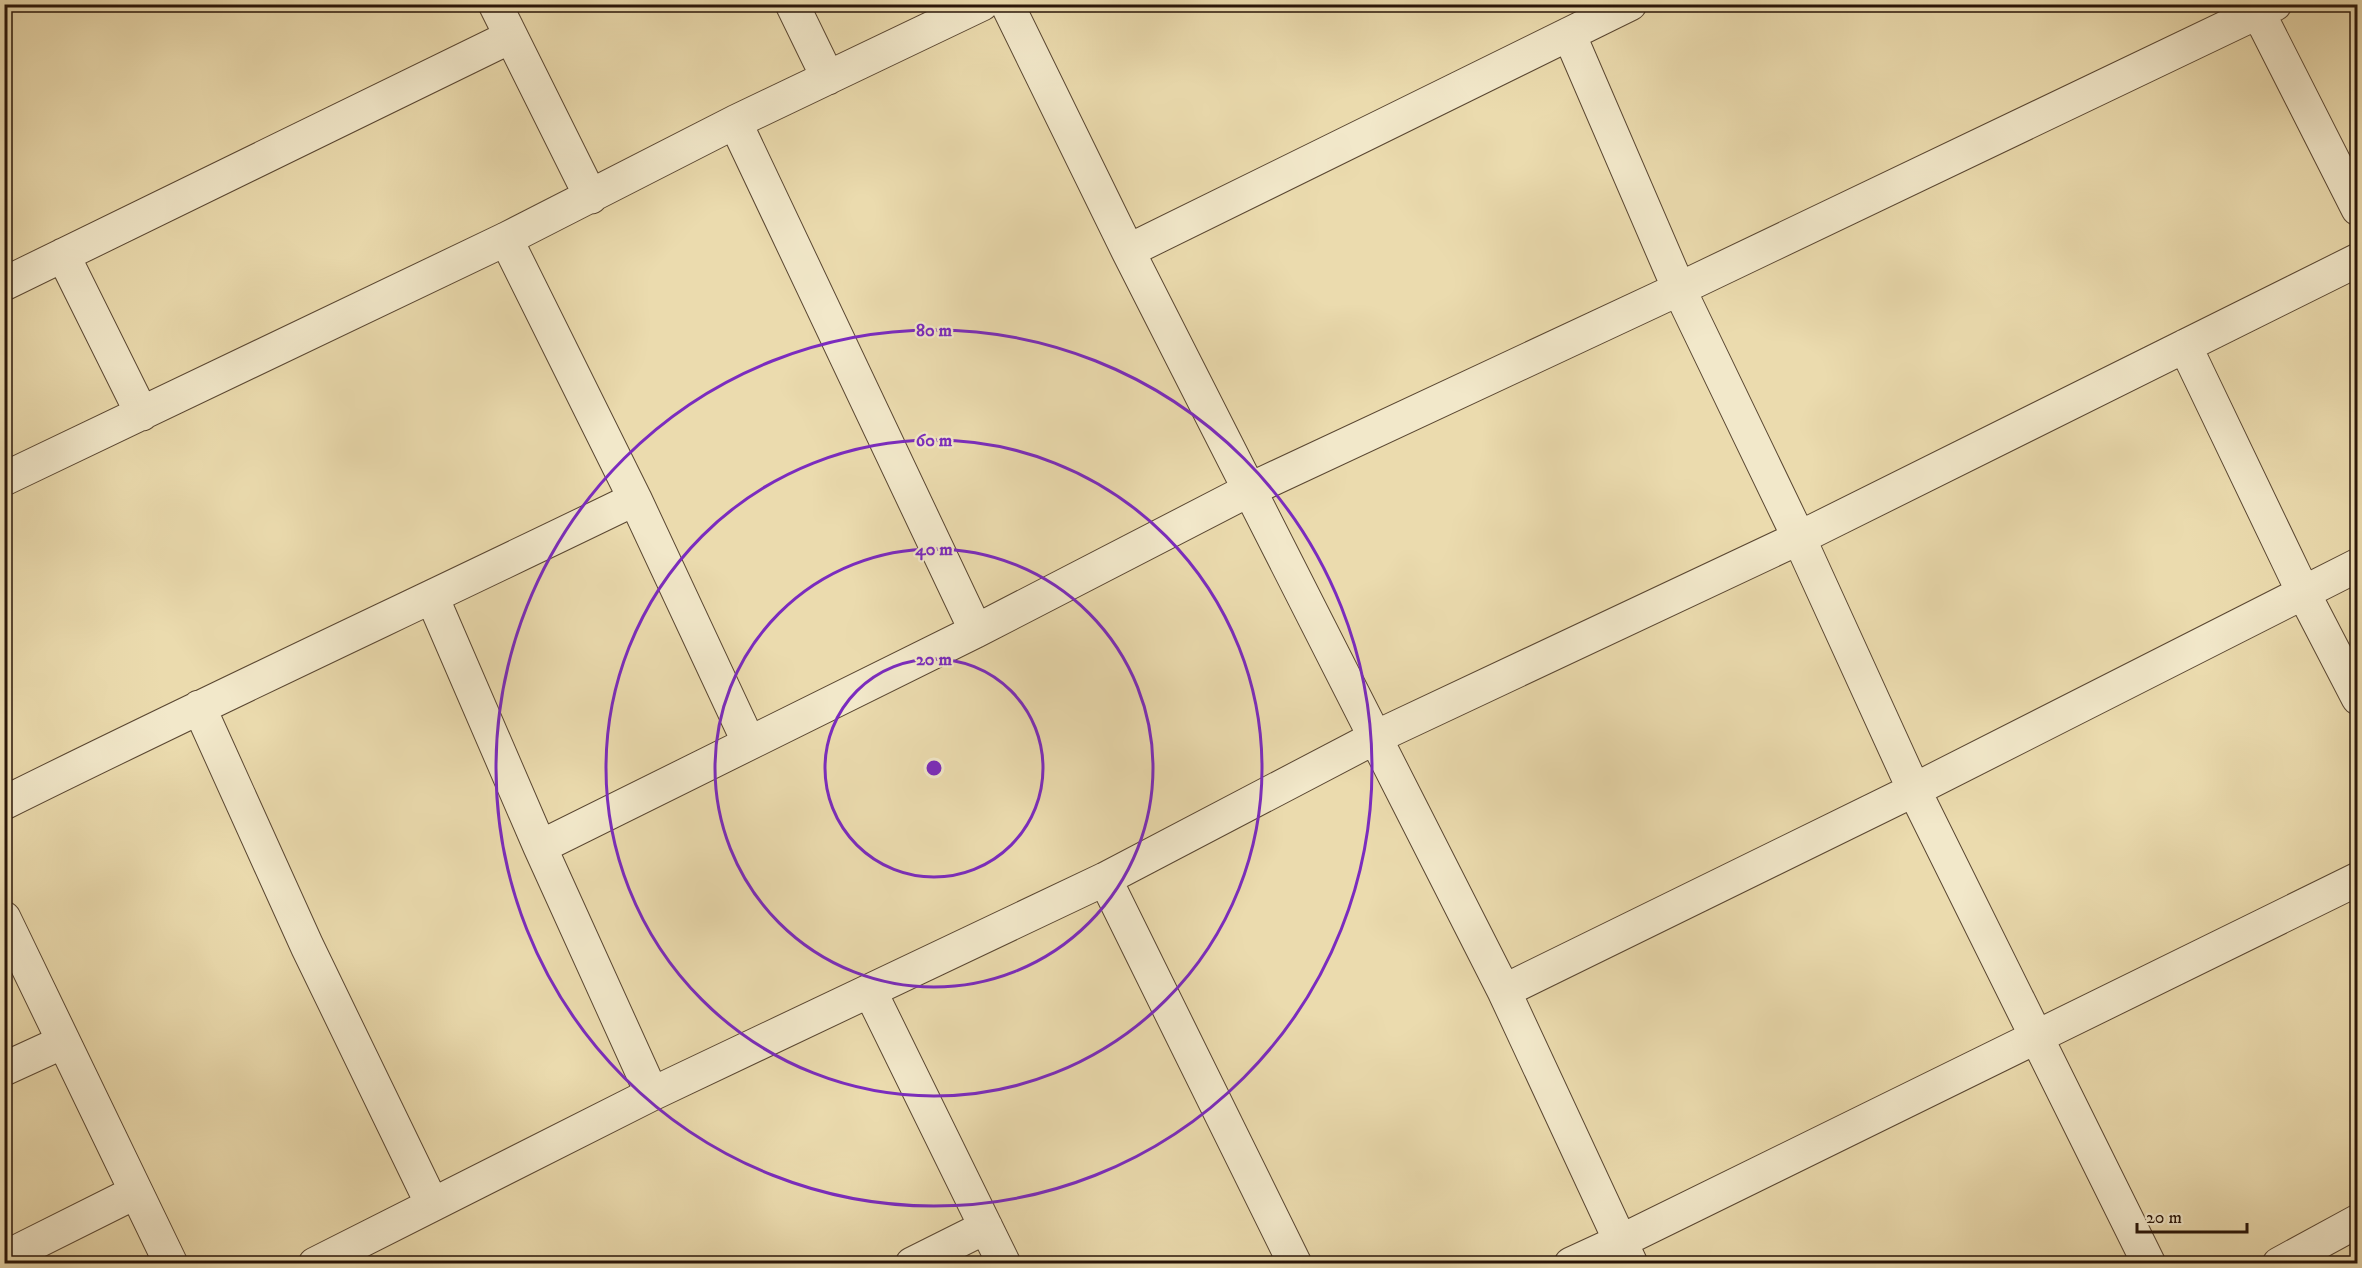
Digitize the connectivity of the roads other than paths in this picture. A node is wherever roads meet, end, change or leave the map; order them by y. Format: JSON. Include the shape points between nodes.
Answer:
{"nodes":[{"id":1,"x":495,"y":4,"type":"edge"},
{"id":2,"x":792,"y":4,"type":"edge"},
{"id":3,"x":982,"y":4,"type":"edge"},
{"id":4,"x":1007,"y":4,"type":"edge"},
{"id":5,"x":1630,"y":4,"type":"edge"},
{"id":6,"x":2262,"y":7,"type":"edge"},
{"id":7,"x":1569,"y":34,"type":"junction"},
{"id":8,"x":510,"y":37,"type":"junction"},
{"id":9,"x":828,"y":78,"type":"junction"},
{"id":10,"x":735,"y":122,"type":"junction"},
{"id":11,"x":591,"y":197,"type":"junction"},
{"id":12,"x":2358,"y":209,"type":"edge"},
{"id":13,"x":506,"y":239,"type":"junction"},
{"id":14,"x":1128,"y":251,"type":"junction"},
{"id":15,"x":63,"y":255,"type":"junction"},
{"id":16,"x":2358,"y":260,"type":"edge"},
{"id":17,"x":4,"y":284,"type":"edge"},
{"id":18,"x":1679,"y":289,"type":"junction"},
{"id":19,"x":2185,"y":346,"type":"junction"},
{"id":20,"x":142,"y":414,"type":"junction"},
{"id":21,"x":4,"y":479,"type":"edge"},
{"id":22,"x":1251,"y":489,"type":"junction"},
{"id":23,"x":635,"y":499,"type":"junction"},
{"id":24,"x":1799,"y":538,"type":"junction"},
{"id":25,"x":2358,"y":565,"type":"edge"},
{"id":26,"x":2304,"y":592,"type":"junction"},
{"id":27,"x":432,"y":597,"type":"junction"},
{"id":28,"x":976,"y":631,"type":"junction"},
{"id":29,"x":2358,"y":698,"type":"edge"},
{"id":30,"x":199,"y":706,"type":"junction"},
{"id":31,"x":1376,"y":737,"type":"junction"},
{"id":32,"x":749,"y":743,"type":"junction"},
{"id":33,"x":1914,"y":790,"type":"junction"},
{"id":34,"x":4,"y":803,"type":"edge"},
{"id":35,"x":540,"y":847,"type":"junction"},
{"id":36,"x":1105,"y":879,"type":"junction"},
{"id":37,"x":2358,"y":879,"type":"edge"},
{"id":38,"x":4,"y":918,"type":"edge"},
{"id":39,"x":870,"y":991,"type":"junction"},
{"id":40,"x":1504,"y":991,"type":"junction"},
{"id":41,"x":2036,"y":1037,"type":"junction"},
{"id":42,"x":63,"y":1042,"type":"junction"},
{"id":43,"x":4,"y":1069,"type":"edge"},
{"id":44,"x":651,"y":1094,"type":"junction"},
{"id":45,"x":136,"y":1192,"type":"junction"},
{"id":46,"x":432,"y":1204,"type":"junction"},
{"id":47,"x":2358,"y":1221,"type":"edge"},
{"id":48,"x":986,"y":1227,"type":"junction"},
{"id":49,"x":1626,"y":1252,"type":"edge"},
{"id":50,"x":4,"y":1258,"type":"edge"},
{"id":51,"x":171,"y":1263,"type":"edge"},
{"id":52,"x":315,"y":1263,"type":"edge"},
{"id":53,"x":912,"y":1263,"type":"edge"},
{"id":54,"x":1004,"y":1263,"type":"edge"},
{"id":55,"x":1295,"y":1263,"type":"edge"},
{"id":56,"x":1571,"y":1263,"type":"edge"},
{"id":57,"x":2149,"y":1263,"type":"edge"},
{"id":58,"x":2279,"y":1263,"type":"edge"}],
"edges":[{"from":1,"to":8,"type":"street"},
{"from":2,"to":9,"type":"street"},
{"from":3,"to":9,"type":"street"},
{"from":4,"to":14,"type":"street"},
{"from":5,"to":7,"type":"street"},
{"from":6,"to":12,"type":"street"},
{"from":6,"to":18,"type":"street"},
{"from":7,"to":14,"type":"street"},
{"from":7,"to":18,"type":"street"},
{"from":8,"to":11,"type":"street"},
{"from":8,"to":15,"type":"street"},
{"from":9,"to":10,"type":"street"},
{"from":10,"to":11,"type":"street"},
{"from":10,"to":28,"type":"street"},
{"from":11,"to":13,"type":"street"},
{"from":13,"to":20,"type":"street"},
{"from":13,"to":23,"type":"street"},
{"from":14,"to":22,"type":"street"},
{"from":15,"to":17,"type":"street"},
{"from":15,"to":20,"type":"street"},
{"from":16,"to":19,"type":"street"},
{"from":18,"to":22,"type":"street"},
{"from":18,"to":24,"type":"street"},
{"from":19,"to":24,"type":"street"},
{"from":19,"to":26,"type":"street"},
{"from":20,"to":21,"type":"street"},
{"from":22,"to":28,"type":"street"},
{"from":22,"to":31,"type":"street"},
{"from":23,"to":27,"type":"street"},
{"from":23,"to":32,"type":"street"},
{"from":24,"to":31,"type":"street"},
{"from":24,"to":33,"type":"street"},
{"from":25,"to":26,"type":"street"},
{"from":26,"to":29,"type":"street"},
{"from":26,"to":33,"type":"street"},
{"from":27,"to":30,"type":"street"},
{"from":27,"to":35,"type":"street"},
{"from":28,"to":32,"type":"street"},
{"from":30,"to":34,"type":"street"},
{"from":30,"to":46,"type":"street","via":[[307,946]]},
{"from":31,"to":36,"type":"street"},
{"from":31,"to":40,"type":"street"},
{"from":32,"to":35,"type":"street"},
{"from":33,"to":40,"type":"street"},
{"from":33,"to":41,"type":"street"},
{"from":35,"to":44,"type":"street"},
{"from":36,"to":39,"type":"street"},
{"from":36,"to":55,"type":"street"},
{"from":37,"to":41,"type":"street"},
{"from":38,"to":42,"type":"street"},
{"from":39,"to":44,"type":"street"},
{"from":39,"to":48,"type":"street"},
{"from":40,"to":49,"type":"street"},
{"from":41,"to":49,"type":"street"},
{"from":41,"to":57,"type":"street"},
{"from":42,"to":43,"type":"street"},
{"from":42,"to":45,"type":"street"},
{"from":44,"to":46,"type":"street"},
{"from":45,"to":50,"type":"street"},
{"from":45,"to":51,"type":"street"},
{"from":46,"to":52,"type":"street"},
{"from":47,"to":58,"type":"street"},
{"from":48,"to":53,"type":"street"},
{"from":48,"to":54,"type":"street"},
{"from":49,"to":56,"type":"street"}]}
